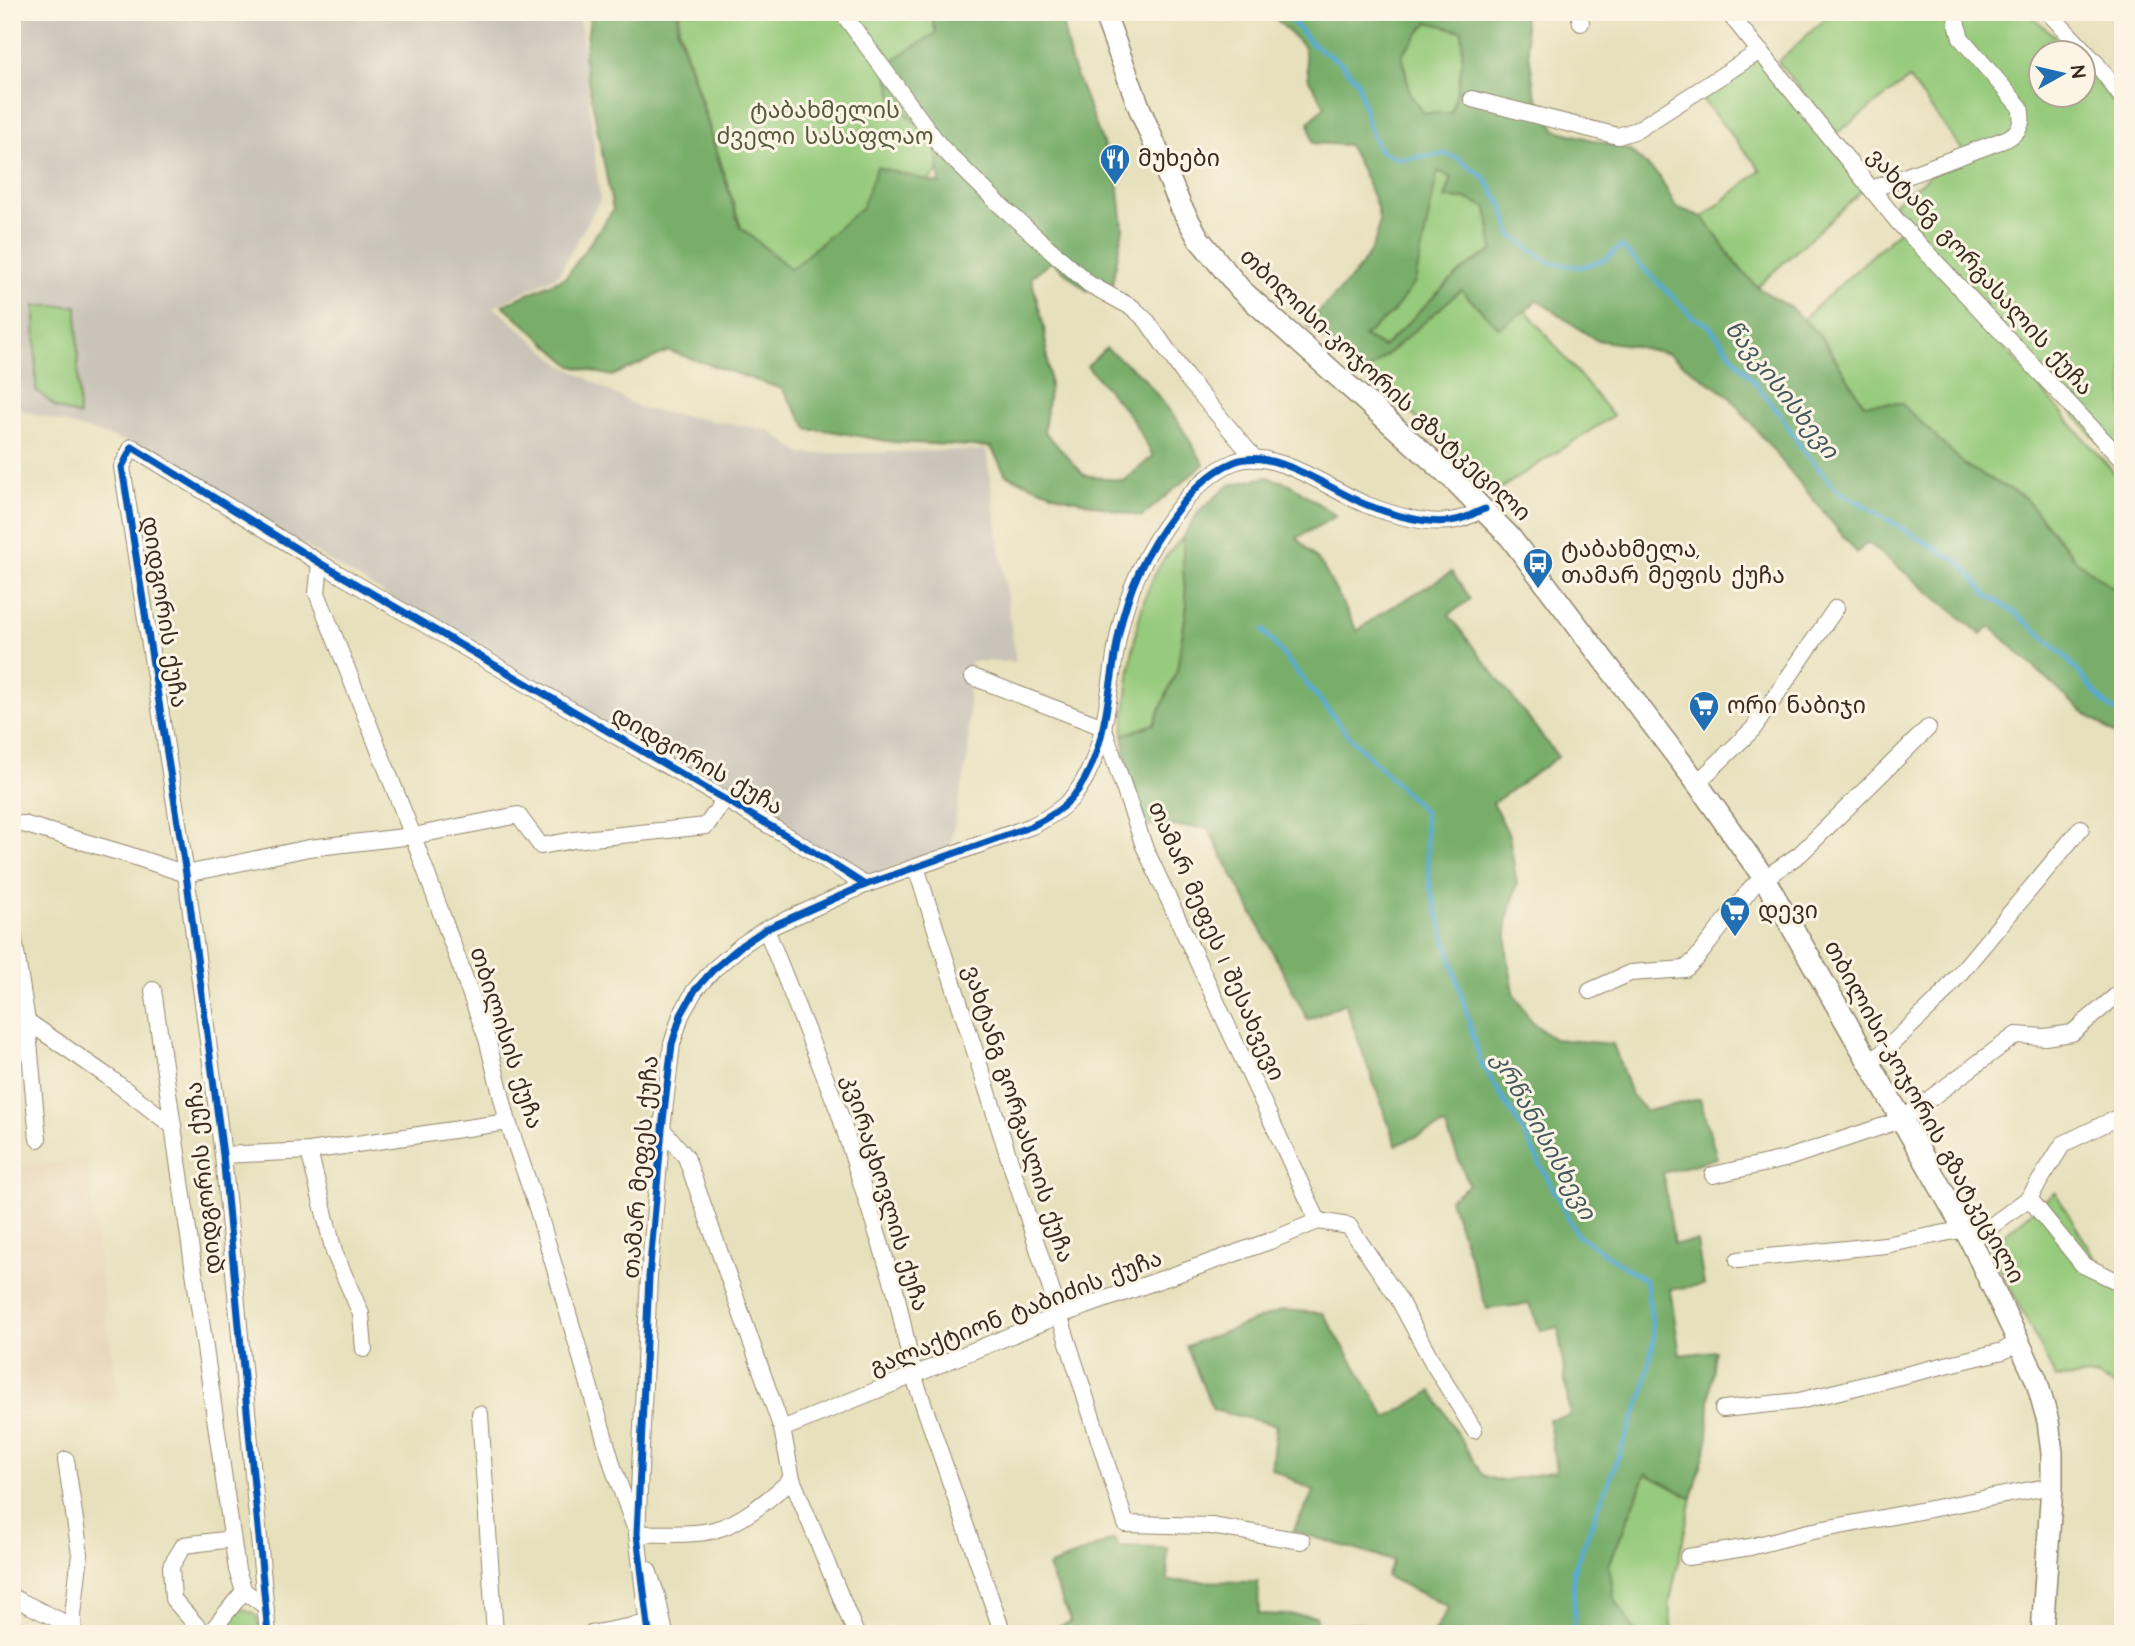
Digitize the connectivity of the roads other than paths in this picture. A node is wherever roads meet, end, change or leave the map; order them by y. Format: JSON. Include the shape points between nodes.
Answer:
{"nodes":[{"id":1,"x":842,"y":12,"type":"edge"},
{"id":2,"x":1104,"y":12,"type":"edge"},
{"id":3,"x":1728,"y":12,"type":"edge"},
{"id":4,"x":1942,"y":12,"type":"edge"},
{"id":5,"x":2048,"y":12,"type":"edge"},
{"id":6,"x":1958,"y":17,"type":"edge"},
{"id":7,"x":1760,"y":51,"type":"junction"},
{"id":8,"x":1472,"y":99,"type":"dead end"},
{"id":9,"x":2123,"y":99,"type":"edge"},
{"id":10,"x":1872,"y":189,"type":"junction"},
{"id":11,"x":1255,"y":459,"type":"junction"},
{"id":12,"x":2123,"y":461,"type":"edge"},
{"id":13,"x":1485,"y":509,"type":"junction"},
{"id":14,"x":320,"y":563,"type":"junction"},
{"id":15,"x":1836,"y":608,"type":"dead end"},
{"id":16,"x":973,"y":677,"type":"dead end"},
{"id":17,"x":1103,"y":727,"type":"junction"},
{"id":18,"x":1928,"y":729,"type":"dead end"},
{"id":19,"x":1698,"y":783,"type":"junction"},
{"id":20,"x":725,"y":799,"type":"junction"},
{"id":21,"x":12,"y":825,"type":"edge"},
{"id":22,"x":2081,"y":828,"type":"dead end"},
{"id":23,"x":412,"y":836,"type":"junction"},
{"id":24,"x":916,"y":867,"type":"junction"},
{"id":25,"x":186,"y":874,"type":"junction"},
{"id":26,"x":1763,"y":878,"type":"junction"},
{"id":27,"x":865,"y":886,"type":"junction"},
{"id":28,"x":12,"y":927,"type":"edge"},
{"id":29,"x":766,"y":929,"type":"junction"},
{"id":30,"x":153,"y":990,"type":"dead end"},
{"id":31,"x":2123,"y":990,"type":"edge"},
{"id":32,"x":1590,"y":991,"type":"dead end"},
{"id":33,"x":27,"y":1021,"type":"junction"},
{"id":34,"x":1869,"y":1065,"type":"junction"},
{"id":35,"x":2123,"y":1115,"type":"edge"},
{"id":36,"x":1901,"y":1120,"type":"junction"},
{"id":37,"x":508,"y":1122,"type":"junction"},
{"id":38,"x":173,"y":1126,"type":"junction"},
{"id":39,"x":662,"y":1129,"type":"junction"},
{"id":40,"x":38,"y":1139,"type":"dead end"},
{"id":41,"x":309,"y":1151,"type":"junction"},
{"id":42,"x":223,"y":1155,"type":"junction"},
{"id":43,"x":1713,"y":1175,"type":"dead end"},
{"id":44,"x":2029,"y":1198,"type":"junction"},
{"id":45,"x":1318,"y":1221,"type":"junction"},
{"id":46,"x":1968,"y":1235,"type":"junction"},
{"id":47,"x":1738,"y":1261,"type":"dead end"},
{"id":48,"x":2123,"y":1284,"type":"edge"},
{"id":49,"x":1058,"y":1316,"type":"junction"},
{"id":50,"x":2020,"y":1341,"type":"junction"},
{"id":51,"x":364,"y":1349,"type":"dead end"},
{"id":52,"x":914,"y":1377,"type":"junction"},
{"id":53,"x":1723,"y":1409,"type":"dead end"},
{"id":54,"x":480,"y":1414,"type":"dead end"},
{"id":55,"x":782,"y":1429,"type":"junction"},
{"id":56,"x":1475,"y":1430,"type":"dead end"},
{"id":57,"x":66,"y":1460,"type":"dead end"},
{"id":58,"x":792,"y":1479,"type":"junction"},
{"id":59,"x":2052,"y":1486,"type":"junction"},
{"id":60,"x":637,"y":1534,"type":"junction"},
{"id":61,"x":232,"y":1539,"type":"junction"},
{"id":62,"x":1302,"y":1541,"type":"dead end"},
{"id":63,"x":1688,"y":1557,"type":"dead end"},
{"id":64,"x":244,"y":1591,"type":"junction"},
{"id":65,"x":12,"y":1597,"type":"edge"},
{"id":66,"x":264,"y":1605,"type":"junction"},
{"id":67,"x":648,"y":1628,"type":"edge"},
{"id":68,"x":74,"y":1631,"type":"edge"},
{"id":69,"x":2039,"y":1633,"type":"edge"},
{"id":70,"x":207,"y":1634,"type":"edge"},
{"id":71,"x":268,"y":1634,"type":"edge"},
{"id":72,"x":495,"y":1634,"type":"edge"},
{"id":73,"x":590,"y":1634,"type":"edge"},
{"id":74,"x":665,"y":1634,"type":"edge"},
{"id":75,"x":856,"y":1634,"type":"edge"},
{"id":76,"x":1003,"y":1634,"type":"edge"}],
"edges":[{"from":1,"to":11,"type":"street","via":[[940,146],[1079,276],[1147,321],[1186,377]]},
{"from":2,"to":13,"type":"main road","name":"თბილისი-კოჯორის გზატკეცილი","via":[[1139,107],[1199,239],[1241,290]]},
{"from":3,"to":7,"type":"street","name":"ვახტანგ გორგასალის ქუჩა"},
{"from":4,"to":6,"type":"street"},
{"from":5,"to":9,"type":"street"},
{"from":6,"to":10,"type":"street","via":[[1961,38],[2020,107],[2021,127],[2006,139]]},
{"from":7,"to":8,"type":"street","via":[[1637,130],[1618,136]]},
{"from":7,"to":10,"type":"street","name":"ვახტანგ გორგასალის ქუჩა"},
{"from":10,"to":12,"type":"street","name":"ვახტანგ გორგასალის ქუჩა"},
{"from":11,"to":13,"type":"street","via":[[1271,461],[1367,505],[1404,516],[1438,521]]},
{"from":11,"to":17,"type":"street","name":"თამარ მეფეს ქუჩა","via":[[1236,461],[1213,473],[1155,538],[1138,571],[1119,631]]},
{"from":13,"to":19,"type":"main road","name":"თბილისი-კოჯორის გზატკეცილი"},
{"from":14,"to":20,"type":"street","name":"დიდგორის ქუჩა"},
{"from":14,"to":23,"type":"street","name":"თბილისის ქუჩა","via":[[317,593]]},
{"from":14,"to":25,"type":"street","name":"დიდგორის ქუჩა","via":[[132,447],[122,467]]},
{"from":15,"to":19,"type":"street","via":[[1753,729]]},
{"from":16,"to":17,"type":"street"},
{"from":17,"to":24,"type":"street","name":"თამარ მეფეს ქუჩა","via":[[1083,781],[1052,816]]},
{"from":17,"to":45,"type":"street","name":"თამარ მეფეს I შესახვევი","via":[[1144,846]]},
{"from":18,"to":26,"type":"street","via":[[1800,854]]},
{"from":19,"to":26,"type":"main road","name":"თბილისი-კოჯორის გზატკეცილი"},
{"from":20,"to":23,"type":"street","via":[[706,826],[541,846],[518,815]]},
{"from":20,"to":27,"type":"street","name":"დიდგორის ქუჩა"},
{"from":21,"to":25,"type":"street","via":[[23,824]]},
{"from":22,"to":34,"type":"street","via":[[1936,1002]]},
{"from":23,"to":25,"type":"street","via":[[309,848]]},
{"from":23,"to":37,"type":"street","name":"თბილისის ქუჩა","via":[[487,1039]]},
{"from":24,"to":27,"type":"street","name":"თამარ მეფეს ქუჩა"},
{"from":24,"to":49,"type":"street","name":"ვახტანგ გორგასლის ქუჩა"},
{"from":25,"to":42,"type":"street","name":"დიდგორის ქუჩა"},
{"from":26,"to":32,"type":"street","via":[[1685,969],[1630,973]]},
{"from":26,"to":34,"type":"main road","name":"თბილისი-კოჯორის გზატკეცილი"},
{"from":27,"to":29,"type":"street","name":"თამარ მეფეს ქუჩა"},
{"from":28,"to":33,"type":"street"},
{"from":29,"to":39,"type":"street","name":"თამარ მეფეს ქუჩა","via":[[713,970],[681,1015],[672,1044]]},
{"from":29,"to":52,"type":"street","name":"კვირაცხოვლის ქუჩა","via":[[839,1112],[896,1293]]},
{"from":30,"to":38,"type":"street"},
{"from":31,"to":36,"type":"street","via":[[2072,1033],[2016,1035]]},
{"from":33,"to":38,"type":"street"},
{"from":33,"to":40,"type":"street"},
{"from":34,"to":36,"type":"main road","name":"თბილისი-კოჯორის გზატკეცილი"},
{"from":35,"to":44,"type":"street","via":[[2063,1144]]},
{"from":36,"to":43,"type":"street","via":[[1785,1159]]},
{"from":36,"to":46,"type":"main road","name":"თბილისი-კოჯორის გზატკეცილი"},
{"from":37,"to":41,"type":"street"},
{"from":37,"to":60,"type":"street","name":"თბილისის ქუჩა"},
{"from":38,"to":61,"type":"street"},
{"from":39,"to":55,"type":"street","via":[[686,1157]]},
{"from":39,"to":60,"type":"street","name":"თამარ მეფეს ქუჩა","via":[[649,1277]]},
{"from":41,"to":42,"type":"street"},
{"from":41,"to":51,"type":"street","via":[[334,1252],[361,1314]]},
{"from":42,"to":66,"type":"street","name":"დიდგორის ქუჩა"},
{"from":44,"to":46,"type":"street"},
{"from":44,"to":48,"type":"street","via":[[2083,1265]]},
{"from":45,"to":49,"type":"street","name":"გალაქტიონ ტაბიძის ქუჩა"},
{"from":45,"to":56,"type":"street","via":[[1349,1226],[1398,1298]]},
{"from":46,"to":47,"type":"street"},
{"from":46,"to":50,"type":"main road","name":"თბილისი-კოჯორის გზატკეცილი"},
{"from":49,"to":52,"type":"street","name":"გალაქტიონ ტაბიძის ქუჩა"},
{"from":49,"to":62,"type":"street","name":"ვახტანგ გორგასლის ქუჩა","via":[[1126,1524],[1211,1525]]},
{"from":50,"to":53,"type":"street","via":[[2003,1351],[1799,1401]]},
{"from":50,"to":59,"type":"main road","name":"თბილისი-კოჯორის გზატკეცილი","via":[[2048,1421]]},
{"from":52,"to":55,"type":"street","name":"გალაქტიონ ტაბიძის ქუჩა"},
{"from":52,"to":76,"type":"street","name":"კვირაცხოვლის ქუჩა"},
{"from":54,"to":72,"type":"street"},
{"from":55,"to":58,"type":"street"},
{"from":57,"to":68,"type":"street","via":[[80,1554]]},
{"from":58,"to":60,"type":"street","via":[[734,1522],[712,1531]]},
{"from":58,"to":75,"type":"street"},
{"from":59,"to":63,"type":"street"},
{"from":59,"to":69,"type":"main road","name":"თბილისი-კოჯორის გზატკეცილი"},
{"from":60,"to":67,"type":"street","name":"თამარ მეფეს ქუჩა"},
{"from":60,"to":74,"type":"street"},
{"from":61,"to":64,"type":"street"},
{"from":61,"to":70,"type":"street","via":[[184,1545],[171,1566],[173,1599]]},
{"from":64,"to":66,"type":"street"},
{"from":64,"to":70,"type":"street"},
{"from":65,"to":68,"type":"street"},
{"from":66,"to":71,"type":"street","name":"დიდგორის ქუჩა"},
{"from":67,"to":73,"type":"street"}]}
